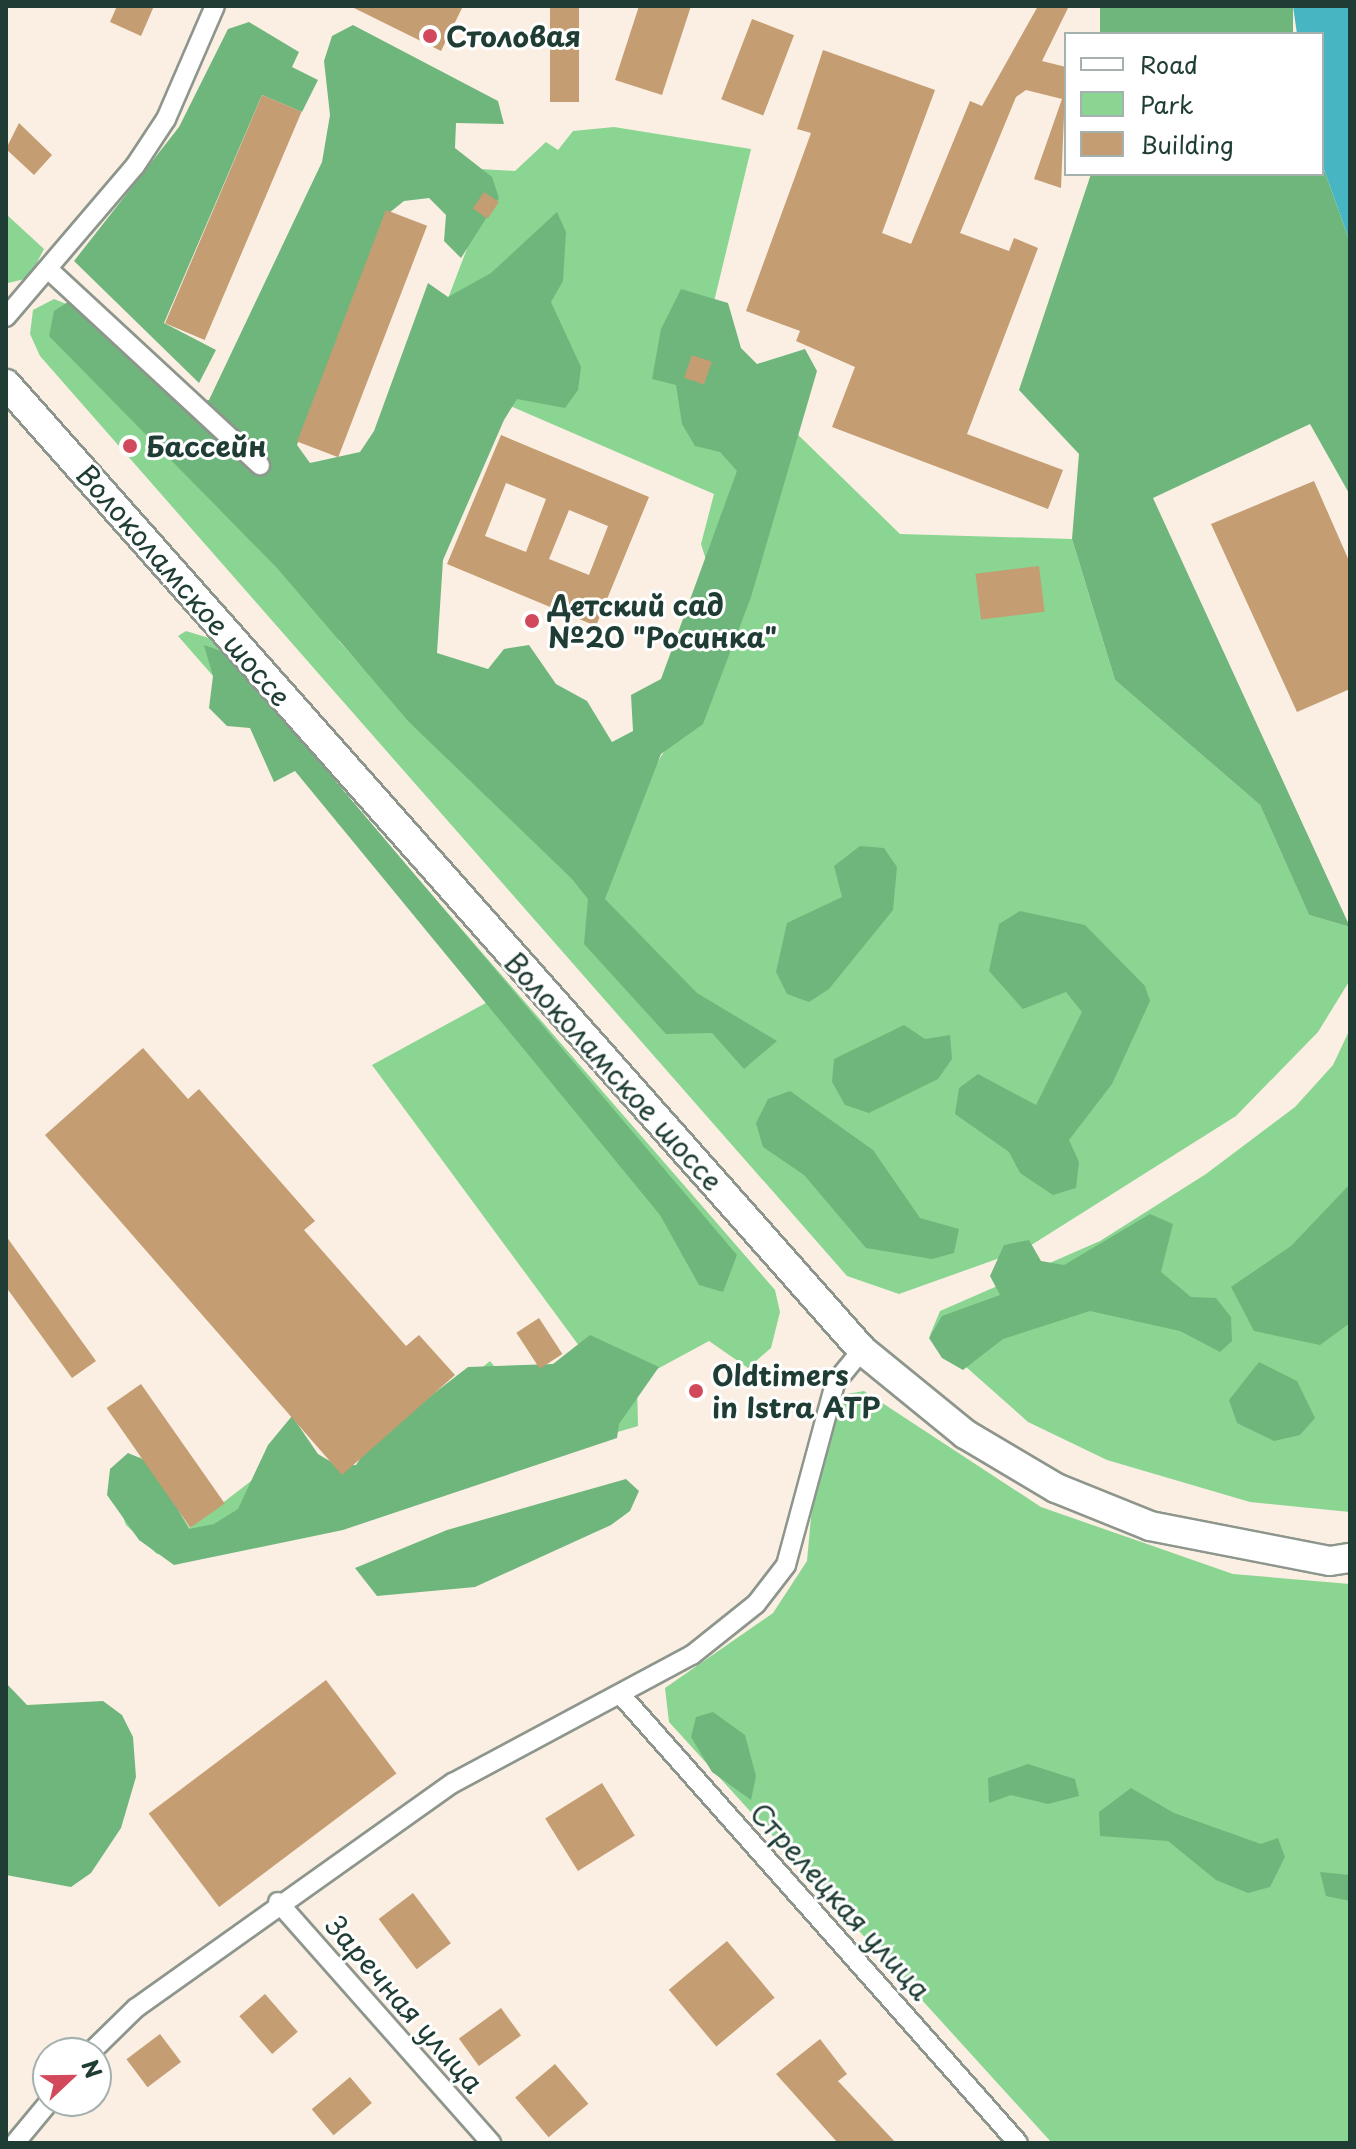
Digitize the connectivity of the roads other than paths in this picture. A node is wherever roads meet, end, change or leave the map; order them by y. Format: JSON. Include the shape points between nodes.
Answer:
{"nodes":[{"id":1,"x":215,"y":6,"type":"edge"},
{"id":2,"x":48,"y":269,"type":"junction"},
{"id":3,"x":6,"y":317,"type":"edge"},
{"id":4,"x":6,"y":384,"type":"edge"},
{"id":5,"x":260,"y":465,"type":"dead end"},
{"id":6,"x":862,"y":1350,"type":"junction"},
{"id":7,"x":1350,"y":1558,"type":"edge"},
{"id":8,"x":622,"y":1696,"type":"junction"},
{"id":9,"x":278,"y":1902,"type":"junction"},
{"id":10,"x":106,"y":2037,"type":"edge"},
{"id":11,"x":37,"y":2117,"type":"edge"},
{"id":12,"x":15,"y":2143,"type":"edge"},
{"id":13,"x":491,"y":2143,"type":"edge"},
{"id":14,"x":1018,"y":2143,"type":"edge"}],
"edges":[{"from":1,"to":2,"type":"street","via":[[166,119]]},
{"from":2,"to":3,"type":"street"},
{"from":2,"to":5,"type":"street"},
{"from":4,"to":6,"type":"main road","name":"Волоколамское шоссе"},
{"from":6,"to":7,"type":"main road","name":"Волоколамское шоссе","via":[[965,1434],[1056,1488],[1150,1526],[1330,1561]]},
{"from":6,"to":8,"type":"street","via":[[835,1383],[786,1565],[756,1604],[692,1655]]},
{"from":8,"to":9,"type":"street","via":[[453,1783]]},
{"from":8,"to":14,"type":"street","name":"Стрелецкая улица"},
{"from":9,"to":10,"type":"street","via":[[136,2008]]},
{"from":9,"to":13,"type":"street","name":"Заречная улица"},
{"from":11,"to":12,"type":"street"}]}
